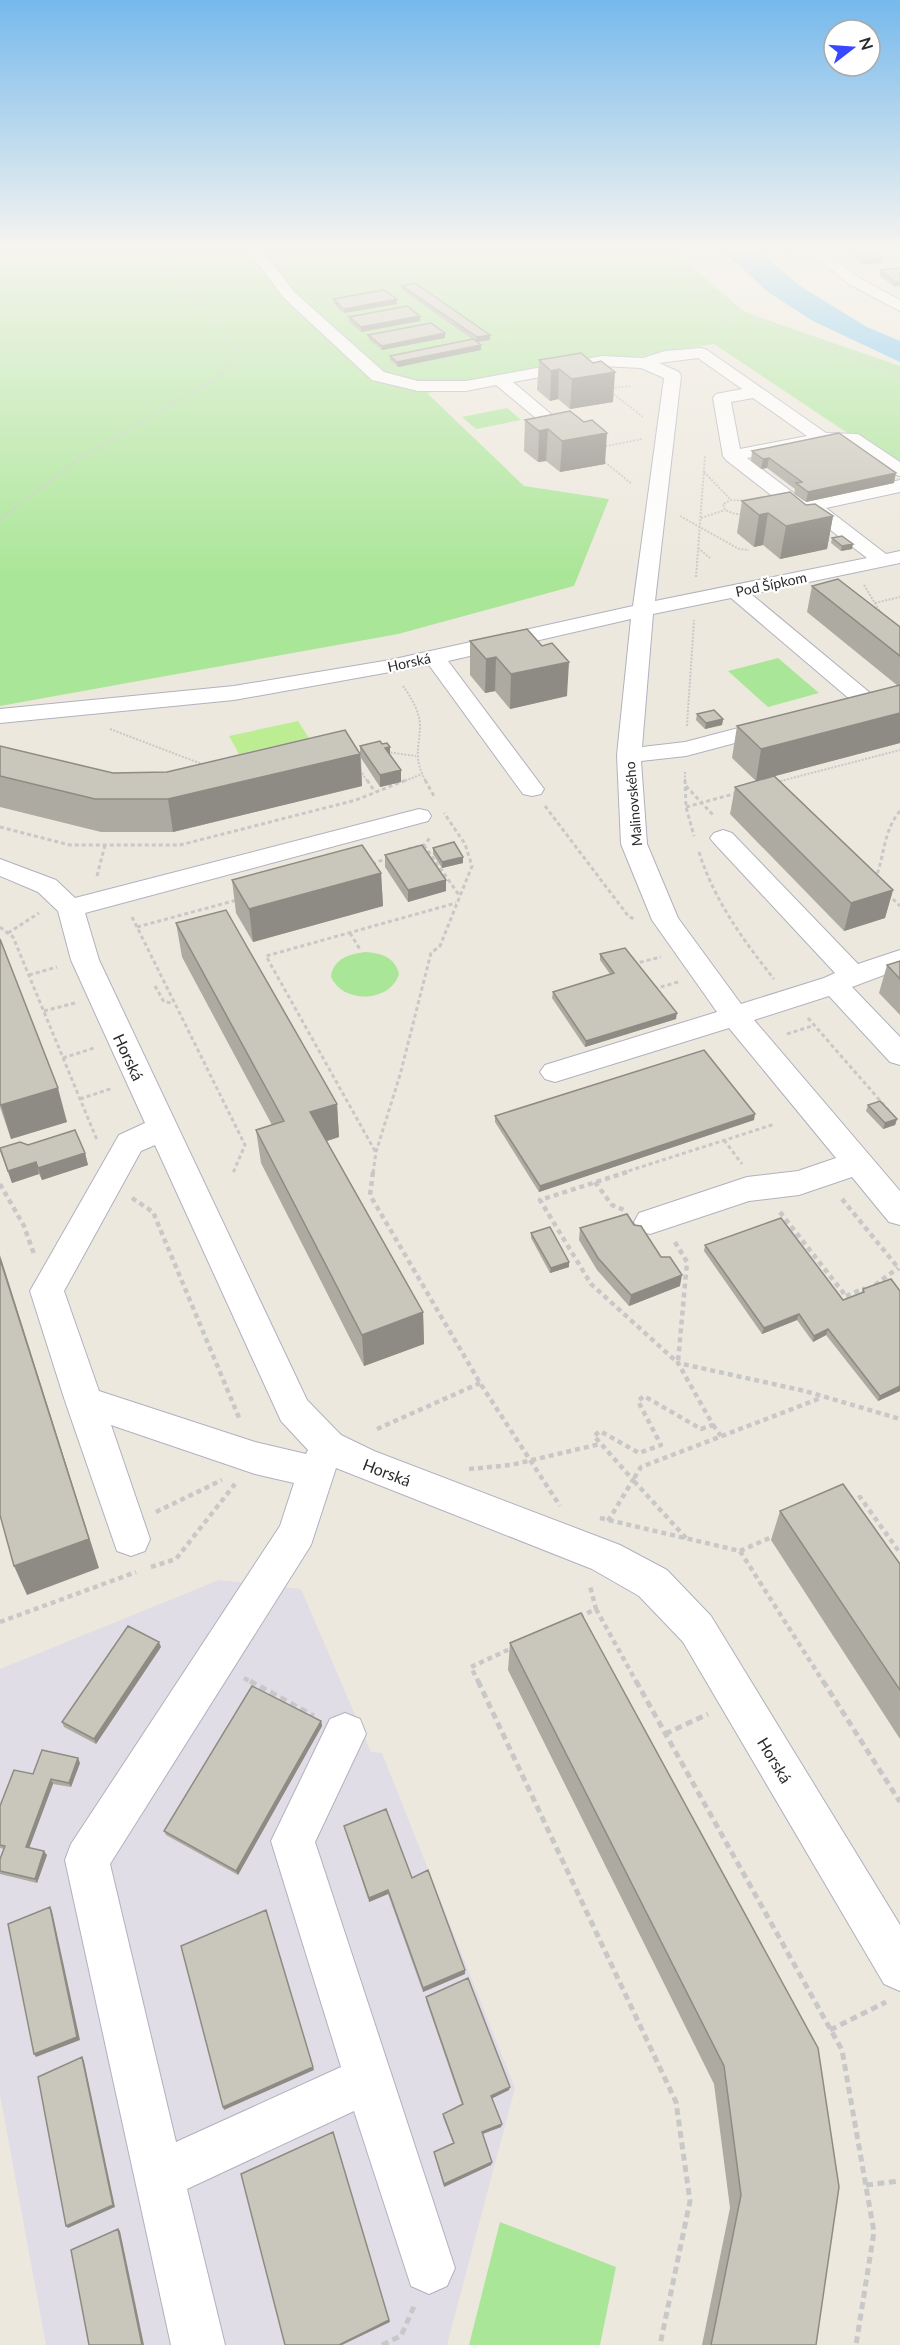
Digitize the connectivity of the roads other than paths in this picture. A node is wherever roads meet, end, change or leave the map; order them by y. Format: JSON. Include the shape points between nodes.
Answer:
{"nodes":[{"id":1,"x":359,"y":358,"type":"edge"},
{"id":2,"x":658,"y":358,"type":"edge"},
{"id":3,"x":710,"y":358,"type":"edge"},
{"id":4,"x":644,"y":363,"type":"junction"},
{"id":5,"x":500,"y":380,"type":"junction"},
{"id":6,"x":757,"y":392,"type":"junction"},
{"id":7,"x":822,"y":438,"type":"junction"},
{"id":8,"x":573,"y":440,"type":"edge"},
{"id":9,"x":732,"y":456,"type":"junction"},
{"id":10,"x":900,"y":470,"type":"edge"},
{"id":11,"x":900,"y":486,"type":"edge"},
{"id":12,"x":811,"y":506,"type":"junction"},
{"id":13,"x":891,"y":559,"type":"edge"},
{"id":14,"x":735,"y":591,"type":"junction"},
{"id":15,"x":641,"y":622,"type":"junction"},
{"id":16,"x":434,"y":657,"type":"junction"},
{"id":17,"x":844,"y":708,"type":"edge"},
{"id":18,"x":0,"y":716,"type":"edge"},
{"id":19,"x":799,"y":719,"type":"edge"},
{"id":20,"x":629,"y":754,"type":"junction"},
{"id":21,"x":532,"y":789,"type":"road end"},
{"id":22,"x":433,"y":809,"type":"road end"},
{"id":23,"x":723,"y":838,"type":"road end"},
{"id":24,"x":0,"y":867,"type":"edge"},
{"id":25,"x":70,"y":908,"type":"junction"},
{"id":26,"x":900,"y":959,"type":"edge"},
{"id":27,"x":843,"y":980,"type":"junction"},
{"id":28,"x":735,"y":1016,"type":"junction"},
{"id":29,"x":900,"y":1055,"type":"edge"},
{"id":30,"x":555,"y":1072,"type":"dead end"},
{"id":31,"x":163,"y":1128,"type":"junction"},
{"id":32,"x":858,"y":1163,"type":"junction"},
{"id":33,"x":900,"y":1213,"type":"edge"},
{"id":34,"x":655,"y":1221,"type":"road end"},
{"id":35,"x":83,"y":1401,"type":"junction"},
{"id":36,"x":322,"y":1459,"type":"junction"},
{"id":37,"x":131,"y":1539,"type":"dead end"},
{"id":38,"x":345,"y":1734,"type":"road end"},
{"id":39,"x":895,"y":1984,"type":"edge"},
{"id":40,"x":369,"y":2079,"type":"junction"},
{"id":41,"x":159,"y":2176,"type":"junction"},
{"id":42,"x":429,"y":2268,"type":"road end"},
{"id":43,"x":198,"y":2345,"type":"edge"}],
"edges":[{"from":1,"to":5,"type":"street","via":[[378,376],[418,386],[466,386]]},
{"from":2,"to":4,"type":"street"},
{"from":3,"to":6,"type":"street"},
{"from":4,"to":5,"type":"street","via":[[602,361]]},
{"from":4,"to":15,"type":"street","name":"Malinovského","via":[[673,376]]},
{"from":5,"to":8,"type":"street"},
{"from":6,"to":7,"type":"street"},
{"from":6,"to":9,"type":"street","via":[[722,398]]},
{"from":7,"to":9,"type":"street"},
{"from":7,"to":10,"type":"street","via":[[852,438]]},
{"from":9,"to":12,"type":"street","via":[[800,508]]},
{"from":11,"to":12,"type":"street"},
{"from":12,"to":13,"type":"street"},
{"from":13,"to":14,"type":"street","name":"Pod Šípkom"},
{"from":14,"to":15,"type":"street","name":"Pod Šípkom"},
{"from":14,"to":17,"type":"street","via":[[867,702]]},
{"from":15,"to":16,"type":"street","name":"Horská","via":[[602,621]]},
{"from":15,"to":20,"type":"street","name":"Malinovského"},
{"from":16,"to":18,"type":"street","name":"Horská","via":[[234,693]]},
{"from":16,"to":21,"type":"street"},
{"from":19,"to":20,"type":"street","via":[[686,749]]},
{"from":20,"to":28,"type":"street","name":"Malinovského","via":[[634,844],[666,920]]},
{"from":22,"to":25,"type":"street"},
{"from":23,"to":27,"type":"street"},
{"from":24,"to":25,"type":"street","via":[[47,886]]},
{"from":25,"to":31,"type":"street","name":"Horská","via":[[85,960]]},
{"from":26,"to":27,"type":"street"},
{"from":27,"to":28,"type":"street"},
{"from":27,"to":29,"type":"street"},
{"from":28,"to":30,"type":"street"},
{"from":28,"to":32,"type":"street","name":"Malinovského"},
{"from":31,"to":35,"type":"street","via":[[130,1143],[47,1292]]},
{"from":31,"to":36,"type":"street","name":"Horská","via":[[294,1410]]},
{"from":32,"to":33,"type":"street","name":"Malinovského"},
{"from":32,"to":34,"type":"street","via":[[799,1183],[747,1189]]},
{"from":35,"to":36,"type":"street","via":[[255,1458]]},
{"from":35,"to":37,"type":"street"},
{"from":36,"to":39,"type":"street","name":"Horská","via":[[361,1462],[600,1544],[653,1582],[697,1629]]},
{"from":36,"to":41,"type":"street","via":[[297,1533],[87,1860]]},
{"from":38,"to":40,"type":"street","via":[[292,1841]]},
{"from":40,"to":41,"type":"street"},
{"from":40,"to":42,"type":"street"},
{"from":41,"to":43,"type":"street"}]}
